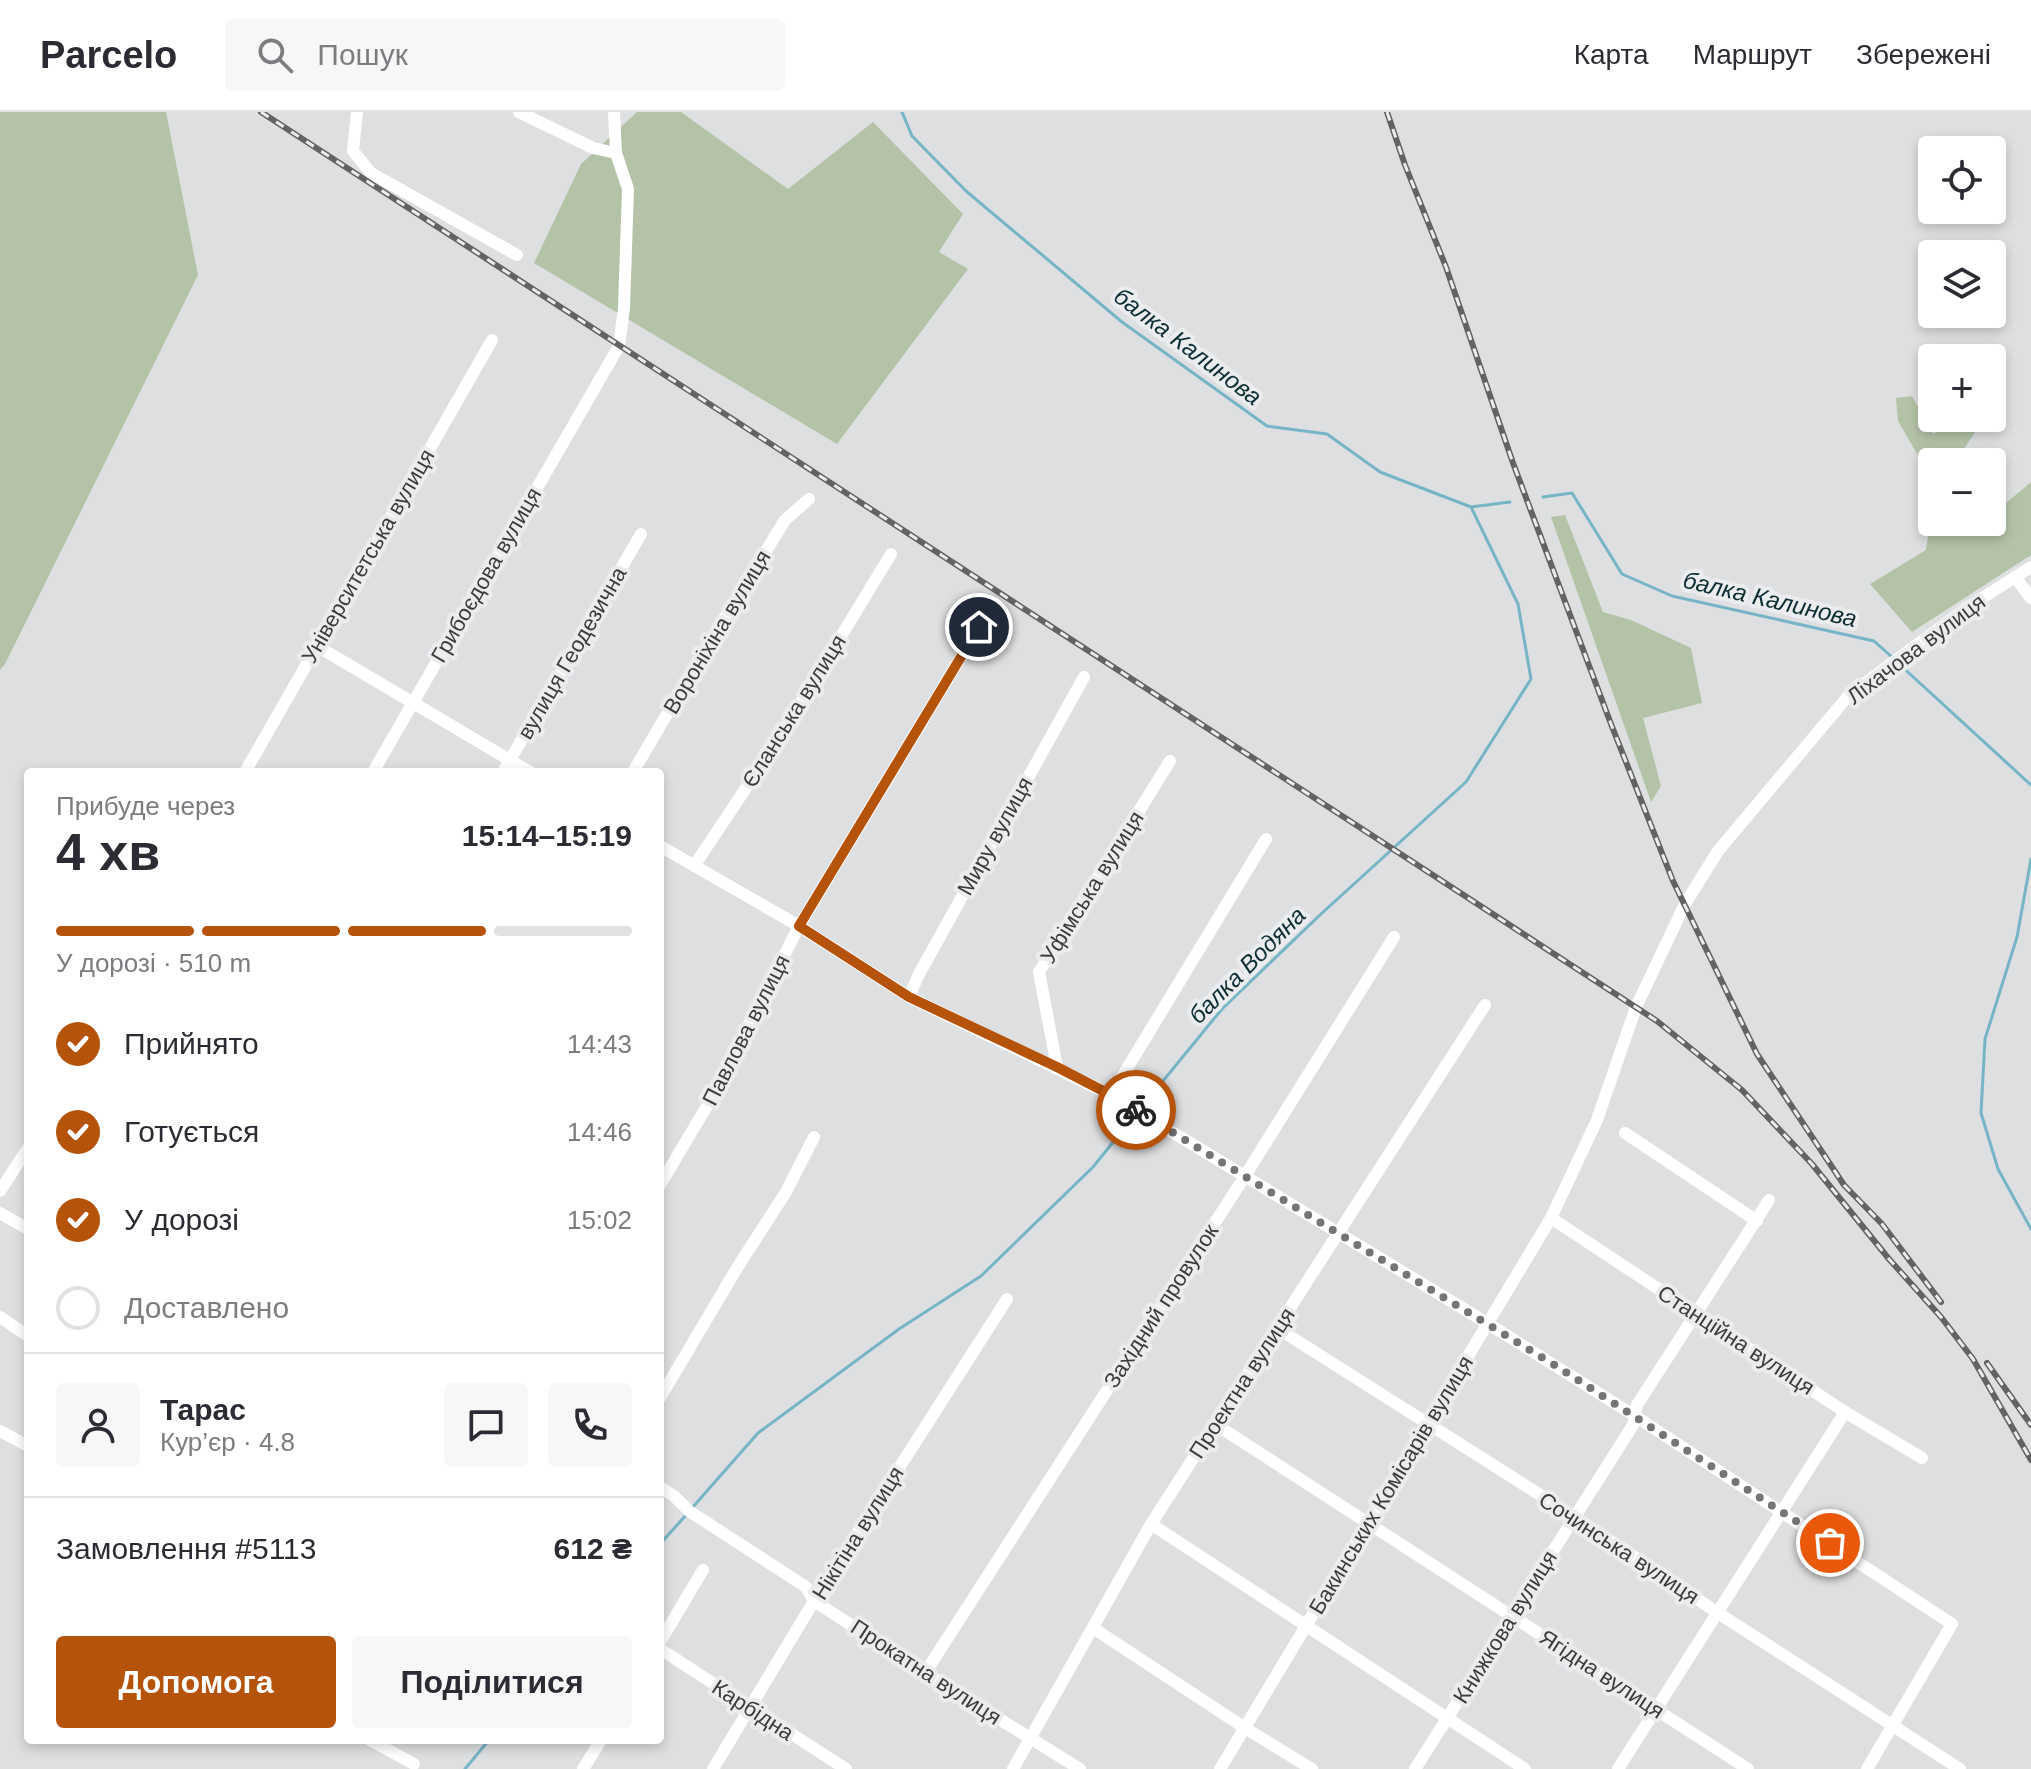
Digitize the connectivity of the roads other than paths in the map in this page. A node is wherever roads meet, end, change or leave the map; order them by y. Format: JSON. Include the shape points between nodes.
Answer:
{"nodes":[{"id":1,"x":357,"y":112,"type":"edge"},
{"id":2,"x":519,"y":112,"type":"edge"},
{"id":3,"x":614,"y":112,"type":"edge"},
{"id":4,"x":616,"y":153,"type":"junction"},
{"id":5,"x":517,"y":255,"type":"dead end"},
{"id":6,"x":492,"y":340,"type":"dead end"},
{"id":7,"x":809,"y":499,"type":"dead end"},
{"id":8,"x":641,"y":534,"type":"dead end"},
{"id":9,"x":891,"y":554,"type":"dead end"},
{"id":10,"x":2031,"y":567,"type":"edge"},
{"id":11,"x":2015,"y":577,"type":"junction"},
{"id":12,"x":2031,"y":598,"type":"edge"},
{"id":13,"x":979,"y":627,"type":"dead end"},
{"id":14,"x":317,"y":646,"type":"junction"},
{"id":15,"x":1084,"y":677,"type":"dead end"},
{"id":16,"x":413,"y":703,"type":"junction"},
{"id":17,"x":1170,"y":761,"type":"dead end"},
{"id":18,"x":506,"y":766,"type":"edge"},
{"id":19,"x":247,"y":768,"type":"edge"},
{"id":20,"x":375,"y":768,"type":"edge"},
{"id":21,"x":635,"y":768,"type":"edge"},
{"id":22,"x":1266,"y":839,"type":"dead end"},
{"id":23,"x":664,"y":848,"type":"edge"},
{"id":24,"x":1718,"y":851,"type":"joint"},
{"id":25,"x":694,"y":866,"type":"junction"},
{"id":26,"x":799,"y":926,"type":"junction"},
{"id":27,"x":1394,"y":937,"type":"dead end"},
{"id":28,"x":909,"y":997,"type":"junction"},
{"id":29,"x":1485,"y":1005,"type":"dead end"},
{"id":30,"x":1057,"y":1067,"type":"junction"},
{"id":31,"x":1111,"y":1095,"type":"junction"},
{"id":32,"x":1625,"y":1133,"type":"dead end"},
{"id":33,"x":814,"y":1137,"type":"dead end"},
{"id":34,"x":24,"y":1154,"type":"edge"},
{"id":35,"x":1245,"y":1176,"type":"junction"},
{"id":36,"x":664,"y":1178,"type":"edge"},
{"id":37,"x":0,"y":1191,"type":"edge"},
{"id":38,"x":1769,"y":1200,"type":"dead end"},
{"id":39,"x":0,"y":1213,"type":"edge"},
{"id":40,"x":1551,"y":1218,"type":"junction"},
{"id":41,"x":1757,"y":1221,"type":"junction"},
{"id":42,"x":24,"y":1227,"type":"edge"},
{"id":43,"x":1338,"y":1233,"type":"junction"},
{"id":44,"x":1007,"y":1299,"type":"dead end"},
{"id":45,"x":1697,"y":1315,"type":"junction"},
{"id":46,"x":0,"y":1317,"type":"edge"},
{"id":47,"x":1487,"y":1323,"type":"junction"},
{"id":48,"x":1277,"y":1328,"type":"junction"},
{"id":49,"x":24,"y":1333,"type":"edge"},
{"id":50,"x":664,"y":1391,"type":"edge"},
{"id":51,"x":1845,"y":1412,"type":"junction"},
{"id":52,"x":1635,"y":1416,"type":"junction"},
{"id":53,"x":1215,"y":1424,"type":"junction"},
{"id":54,"x":1427,"y":1424,"type":"junction"},
{"id":55,"x":0,"y":1431,"type":"edge"},
{"id":56,"x":24,"y":1444,"type":"edge"},
{"id":57,"x":1922,"y":1458,"type":"dead end"},
{"id":58,"x":664,"y":1490,"type":"edge"},
{"id":59,"x":1782,"y":1511,"type":"junction"},
{"id":60,"x":1575,"y":1517,"type":"junction"},
{"id":61,"x":1368,"y":1523,"type":"junction"},
{"id":62,"x":1151,"y":1524,"type":"junction"},
{"id":63,"x":703,"y":1570,"type":"dead end"},
{"id":64,"x":814,"y":1601,"type":"junction"},
{"id":65,"x":1718,"y":1613,"type":"junction"},
{"id":66,"x":1512,"y":1616,"type":"junction"},
{"id":67,"x":1306,"y":1626,"type":"junction"},
{"id":68,"x":1093,"y":1628,"type":"junction"},
{"id":69,"x":664,"y":1635,"type":"edge"},
{"id":70,"x":664,"y":1652,"type":"edge"},
{"id":71,"x":925,"y":1673,"type":"junction"},
{"id":72,"x":750,"y":1708,"type":"junction"},
{"id":73,"x":1656,"y":1709,"type":"junction"},
{"id":74,"x":1447,"y":1719,"type":"junction"},
{"id":75,"x":1893,"y":1726,"type":"junction"},
{"id":76,"x":1245,"y":1728,"type":"junction"},
{"id":77,"x":1031,"y":1739,"type":"junction"},
{"id":78,"x":377,"y":1744,"type":"edge"},
{"id":79,"x":599,"y":1744,"type":"edge"},
{"id":80,"x":414,"y":1764,"type":"dead end"},
{"id":81,"x":583,"y":1769,"type":"edge"},
{"id":82,"x":713,"y":1769,"type":"edge"},
{"id":83,"x":846,"y":1769,"type":"edge"},
{"id":84,"x":1013,"y":1769,"type":"edge"},
{"id":85,"x":1080,"y":1769,"type":"edge"},
{"id":86,"x":1220,"y":1769,"type":"edge"},
{"id":87,"x":1312,"y":1769,"type":"edge"},
{"id":88,"x":1415,"y":1769,"type":"edge"},
{"id":89,"x":1525,"y":1769,"type":"edge"},
{"id":90,"x":1618,"y":1769,"type":"edge"},
{"id":91,"x":1748,"y":1769,"type":"edge"},
{"id":92,"x":1867,"y":1769,"type":"edge"},
{"id":93,"x":1960,"y":1769,"type":"edge"}],
"edges":[{"from":1,"to":5,"type":"street","via":[[353,151],[371,173]]},
{"from":2,"to":4,"type":"street","via":[[593,148]]},
{"from":3,"to":4,"type":"street","name":"Грибоєдова вулиця"},
{"from":4,"to":16,"type":"street","name":"Грибоєдова вулиця","via":[[628,189],[619,346]]},
{"from":6,"to":14,"type":"street","name":"Університетська вулиця"},
{"from":7,"to":21,"type":"street","name":"Вороніхіна вулиця","via":[[785,520]]},
{"from":8,"to":18,"type":"street","name":"вулиця Геодезична"},
{"from":9,"to":25,"type":"street","name":"Єланська вулиця"},
{"from":10,"to":11,"type":"street","name":"Ліхачова вулиця"},
{"from":11,"to":12,"type":"street"},
{"from":11,"to":24,"type":"street","name":"Ліхачова вулиця","via":[[1849,695]]},
{"from":13,"to":26,"type":"street","name":"Павлова вулиця"},
{"from":14,"to":16,"type":"street"},
{"from":14,"to":19,"type":"street","name":"Університетська вулиця"},
{"from":15,"to":28,"type":"street","name":"Миру вулиця"},
{"from":16,"to":18,"type":"street"},
{"from":16,"to":20,"type":"street","name":"Грибоєдова вулиця"},
{"from":17,"to":30,"type":"street","name":"Уфімська вулиця","via":[[1039,972]]},
{"from":22,"to":31,"type":"street"},
{"from":23,"to":25,"type":"street"},
{"from":24,"to":40,"type":"street","name":"Бакинських Комісарів вулиця","via":[[1685,904],[1636,1007],[1597,1120]]},
{"from":25,"to":26,"type":"street"},
{"from":26,"to":28,"type":"street"},
{"from":26,"to":36,"type":"street","name":"Павлова вулиця","via":[[710,1101]]},
{"from":27,"to":35,"type":"street","name":"Західний провулок"},
{"from":28,"to":30,"type":"street"},
{"from":29,"to":43,"type":"street","name":"Проектна вулиця"},
{"from":30,"to":31,"type":"street"},
{"from":31,"to":35,"type":"street"},
{"from":32,"to":41,"type":"street"},
{"from":33,"to":50,"type":"street"},
{"from":34,"to":37,"type":"street"},
{"from":35,"to":43,"type":"street"},
{"from":35,"to":71,"type":"street","name":"Західний провулок"},
{"from":38,"to":41,"type":"street","name":"Книжкова вулиця"},
{"from":39,"to":42,"type":"street"},
{"from":40,"to":45,"type":"street","name":"Станційна вулиця"},
{"from":40,"to":47,"type":"street","name":"Бакинських Комісарів вулиця"},
{"from":41,"to":45,"type":"street","name":"Книжкова вулиця"},
{"from":43,"to":47,"type":"street"},
{"from":43,"to":48,"type":"street","name":"Проектна вулиця"},
{"from":44,"to":64,"type":"street","name":"Нікітіна вулиця"},
{"from":45,"to":51,"type":"street","name":"Станційна вулиця"},
{"from":45,"to":52,"type":"street","name":"Книжкова вулиця","via":[[1637,1405]]},
{"from":46,"to":49,"type":"street"},
{"from":47,"to":52,"type":"street"},
{"from":47,"to":54,"type":"street","name":"Бакинських Комісарів вулиця"},
{"from":48,"to":53,"type":"street","name":"Проектна вулиця"},
{"from":48,"to":54,"type":"street","name":"Сочинська вулиця"},
{"from":51,"to":57,"type":"street","name":"Станційна вулиця"},
{"from":51,"to":59,"type":"street"},
{"from":52,"to":59,"type":"street"},
{"from":52,"to":60,"type":"street","name":"Книжкова вулиця"},
{"from":53,"to":61,"type":"street","name":"Ягідна вулиця"},
{"from":53,"to":62,"type":"street","name":"Проектна вулиця"},
{"from":54,"to":60,"type":"street","name":"Сочинська вулиця"},
{"from":54,"to":61,"type":"street","name":"Бакинських Комісарів вулиця"},
{"from":55,"to":56,"type":"street"},
{"from":58,"to":64,"type":"street","name":"Прокатна вулиця","via":[[806,1587]]},
{"from":59,"to":65,"type":"street"},
{"from":59,"to":75,"type":"street","via":[[1952,1624]]},
{"from":60,"to":65,"type":"street","name":"Сочинська вулиця"},
{"from":60,"to":66,"type":"street","name":"Книжкова вулиця"},
{"from":61,"to":66,"type":"street","name":"Ягідна вулиця"},
{"from":61,"to":67,"type":"street","name":"Бакинських Комісарів вулиця"},
{"from":62,"to":67,"type":"street"},
{"from":62,"to":68,"type":"street","name":"Проектна вулиця"},
{"from":63,"to":69,"type":"street"},
{"from":64,"to":71,"type":"street","name":"Прокатна вулиця"},
{"from":64,"to":72,"type":"street","name":"Нікітіна вулиця"},
{"from":65,"to":73,"type":"street"},
{"from":65,"to":75,"type":"street","name":"Сочинська вулиця"},
{"from":66,"to":73,"type":"street","name":"Ягідна вулиця"},
{"from":66,"to":74,"type":"street","name":"Книжкова вулиця"},
{"from":67,"to":74,"type":"street"},
{"from":67,"to":76,"type":"street","name":"Бакинських Комісарів вулиця"},
{"from":68,"to":76,"type":"street"},
{"from":68,"to":77,"type":"street","name":"Проектна вулиця"},
{"from":70,"to":72,"type":"street","name":"Карбідна"},
{"from":71,"to":77,"type":"street","name":"Прокатна вулиця"},
{"from":72,"to":82,"type":"street","name":"Нікітіна вулиця"},
{"from":72,"to":83,"type":"street","name":"Карбідна"},
{"from":73,"to":90,"type":"street"},
{"from":73,"to":91,"type":"street","name":"Ягідна вулиця"},
{"from":74,"to":88,"type":"street","name":"Книжкова вулиця"},
{"from":74,"to":89,"type":"street"},
{"from":75,"to":92,"type":"street"},
{"from":75,"to":93,"type":"street","name":"Сочинська вулиця"},
{"from":76,"to":86,"type":"street","name":"Бакинських Комісарів вулиця"},
{"from":76,"to":87,"type":"street"},
{"from":77,"to":84,"type":"street","name":"Проектна вулиця"},
{"from":77,"to":85,"type":"street","name":"Прокатна вулиця"},
{"from":78,"to":80,"type":"street"},
{"from":79,"to":81,"type":"street"}]}
